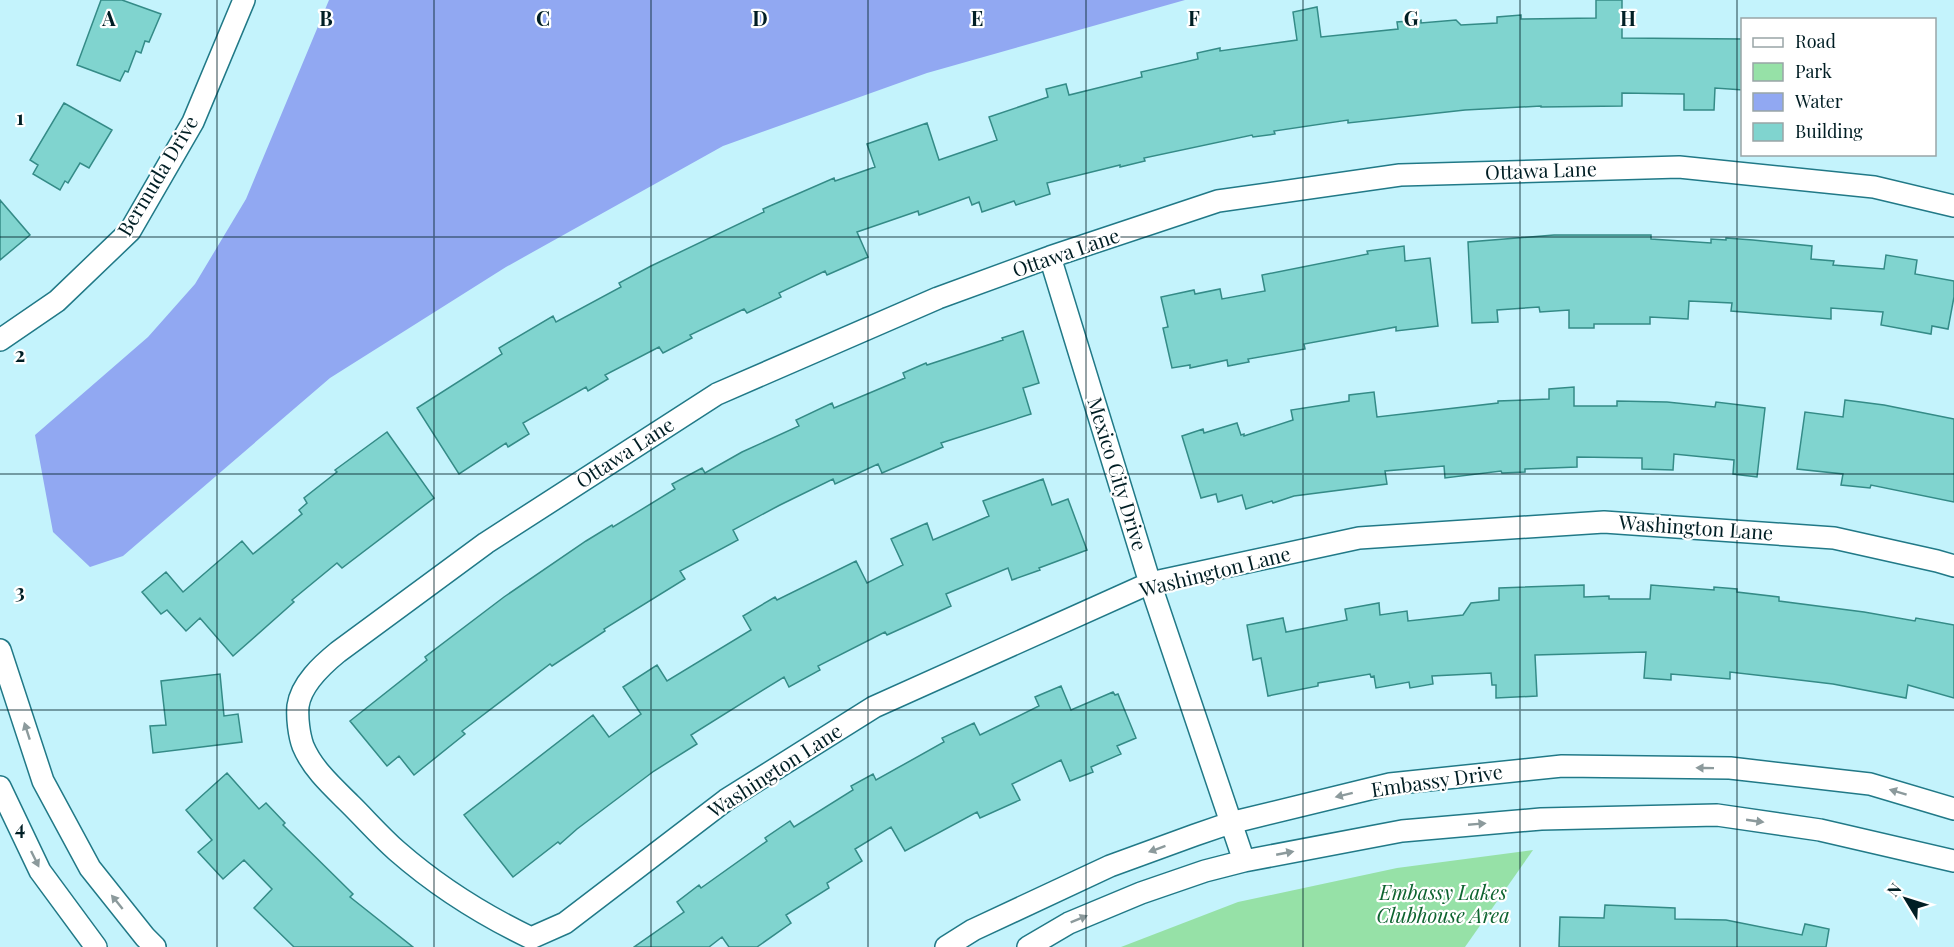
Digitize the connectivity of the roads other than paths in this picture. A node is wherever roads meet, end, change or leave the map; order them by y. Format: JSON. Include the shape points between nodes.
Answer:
{"nodes":[{"id":1,"x":244,"y":0,"type":"edge"},
{"id":2,"x":1954,"y":206,"type":"edge"},
{"id":3,"x":1050,"y":257,"type":"junction"},
{"id":4,"x":0,"y":340,"type":"edge"},
{"id":5,"x":1954,"y":566,"type":"edge"},
{"id":6,"x":1150,"y":583,"type":"junction"},
{"id":7,"x":0,"y":650,"type":"edge"},
{"id":8,"x":0,"y":788,"type":"edge"},
{"id":9,"x":1954,"y":808,"type":"edge"},
{"id":10,"x":1230,"y":823,"type":"junction"},
{"id":11,"x":1244,"y":861,"type":"junction"},
{"id":12,"x":1954,"y":861,"type":"edge"},
{"id":13,"x":531,"y":938,"type":"joint"},
{"id":14,"x":96,"y":947,"type":"edge"},
{"id":15,"x":155,"y":947,"type":"edge"},
{"id":16,"x":946,"y":947,"type":"edge"},
{"id":17,"x":1028,"y":947,"type":"edge"}],
"edges":[{"from":1,"to":4,"type":"street","name":"Bermuda Drive","via":[[193,122],[130,231],[57,301]]},
{"from":2,"to":3,"type":"street","name":"Ottawa Lane","via":[[1874,187],[1679,167],[1400,175],[1218,201]]},
{"from":3,"to":6,"type":"street","name":"Mexico City Drive"},
{"from":3,"to":13,"type":"street","name":"Ottawa Lane","via":[[938,298],[717,394],[486,543],[338,652],[309,680],[298,704],[299,731],[303,747],[323,777],[397,851],[456,896]]},
{"from":5,"to":6,"type":"street","name":"Washington Lane","via":[[1834,538],[1604,522],[1359,538]]},
{"from":6,"to":10,"type":"street","name":"Mexico City Drive"},
{"from":6,"to":13,"type":"street","name":"Washington Lane","via":[[874,707],[726,800],[565,923]]},
{"from":15,"to":7,"type":"street","one_way":true,"via":[[90,868],[43,781]]},
{"from":8,"to":14,"type":"street","one_way":true,"via":[[40,871]]},
{"from":9,"to":10,"type":"street","name":"Embassy Drive","one_way":true,"via":[[1870,784],[1730,768],[1562,766],[1390,784]]},
{"from":10,"to":11,"type":"street","name":"Mexico City Drive"},
{"from":10,"to":16,"type":"street","name":"Embassy Drive","one_way":true,"via":[[1110,866],[973,930]]},
{"from":11,"to":12,"type":"street","one_way":true,"via":[[1402,831],[1541,819],[1717,815],[1820,830]]},
{"from":17,"to":11,"type":"street","one_way":true,"via":[[1069,923],[1141,893]]}]}
